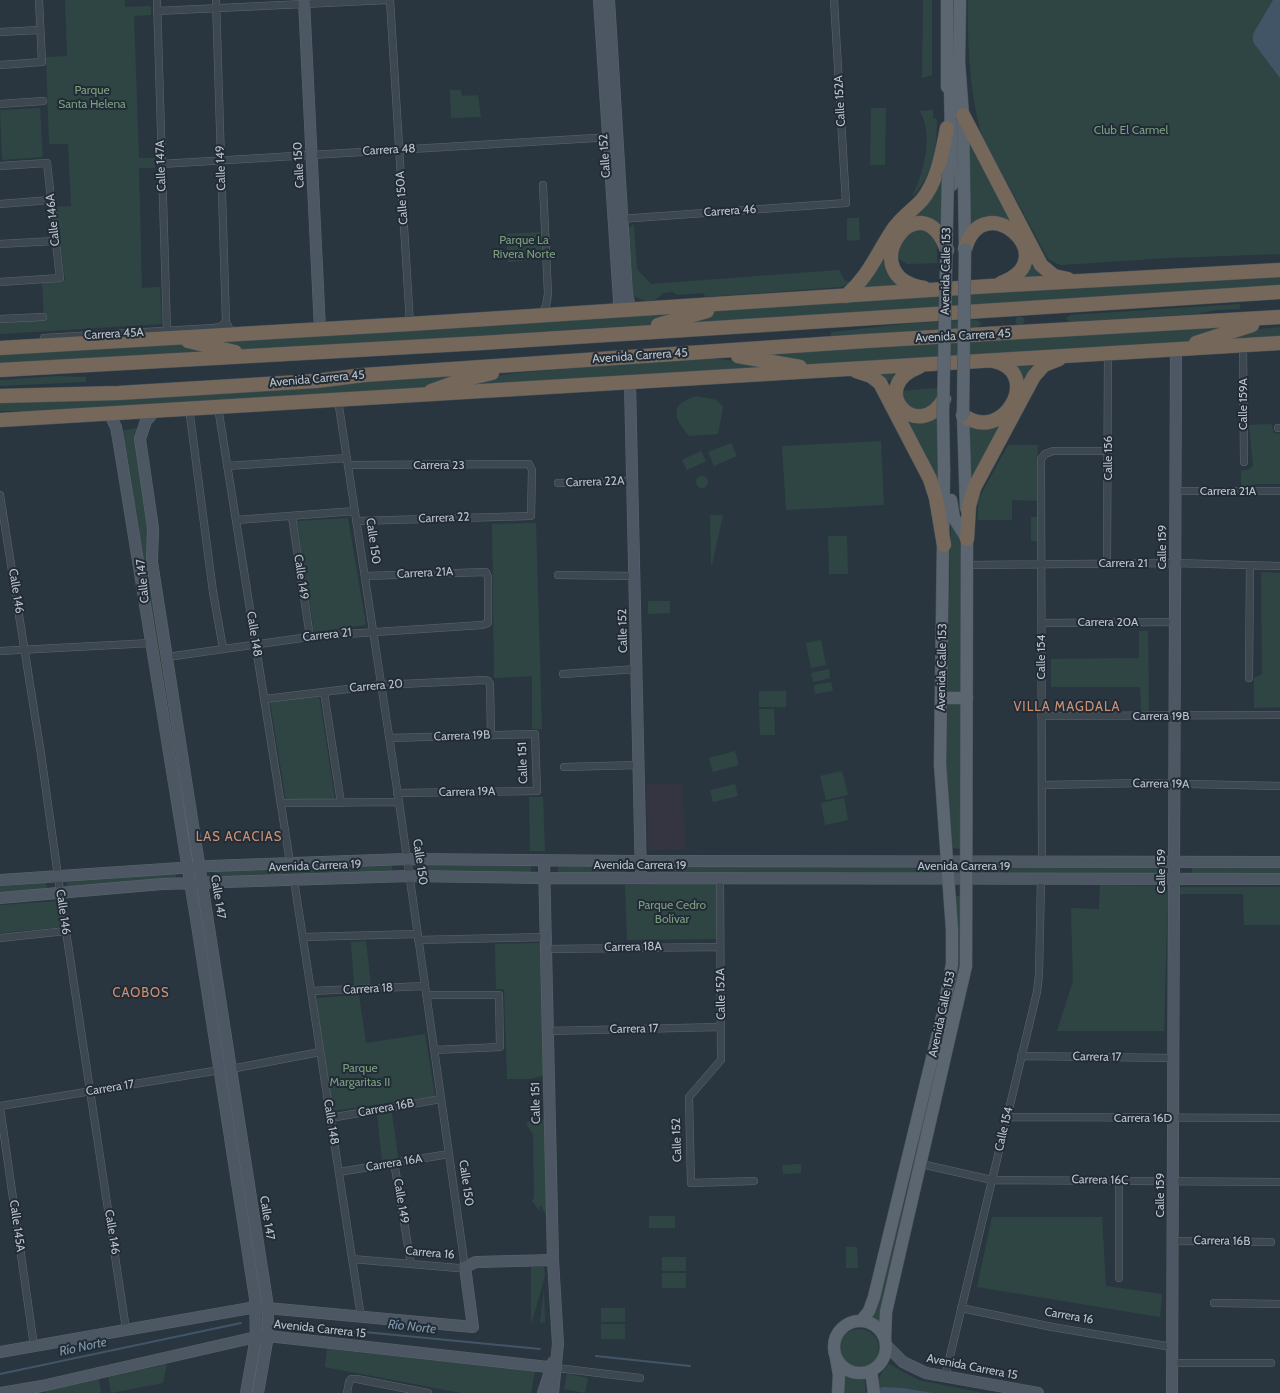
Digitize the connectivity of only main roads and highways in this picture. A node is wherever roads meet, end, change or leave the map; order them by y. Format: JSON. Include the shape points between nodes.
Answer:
{"nodes":[{"id":1,"x":599,"y":0,"type":"edge"},
{"id":2,"x":609,"y":0,"type":"edge"},
{"id":3,"x":947,"y":0,"type":"edge"},
{"id":4,"x":960,"y":0,"type":"edge"},
{"id":5,"x":305,"y":2,"type":"edge"},
{"id":6,"x":959,"y":62,"type":"junction"},
{"id":7,"x":963,"y":115,"type":"junction"},
{"id":8,"x":948,"y":128,"type":"junction"},
{"id":9,"x":613,"y":137,"type":"junction"},
{"id":10,"x":955,"y":174,"type":"junction"},
{"id":11,"x":618,"y":219,"type":"junction"},
{"id":12,"x":964,"y":249,"type":"junction"},
{"id":13,"x":947,"y":250,"type":"junction"},
{"id":14,"x":1280,"y":270,"type":"edge"},
{"id":15,"x":1084,"y":281,"type":"junction"},
{"id":16,"x":991,"y":286,"type":"junction"},
{"id":17,"x":939,"y":290,"type":"junction"},
{"id":18,"x":1280,"y":292,"type":"edge"},
{"id":19,"x":846,"y":296,"type":"junction"},
{"id":20,"x":732,"y":303,"type":"junction"},
{"id":21,"x":618,"y":310,"type":"junction"},
{"id":22,"x":633,"y":310,"type":"junction"},
{"id":23,"x":1278,"y":318,"type":"edge"},
{"id":24,"x":320,"y":329,"type":"junction"},
{"id":25,"x":631,"y":332,"type":"junction"},
{"id":26,"x":166,"y":334,"type":"junction"},
{"id":27,"x":1280,"y":343,"type":"edge"},
{"id":28,"x":4,"y":349,"type":"edge"},
{"id":29,"x":1176,"y":349,"type":"junction"},
{"id":30,"x":716,"y":352,"type":"junction"},
{"id":31,"x":255,"y":354,"type":"junction"},
{"id":32,"x":1076,"y":355,"type":"junction"},
{"id":33,"x":992,"y":360,"type":"junction"},
{"id":34,"x":533,"y":364,"type":"junction"},
{"id":35,"x":926,"y":364,"type":"junction"},
{"id":36,"x":849,"y":369,"type":"junction"},
{"id":37,"x":0,"y":370,"type":"edge"},
{"id":38,"x":818,"y":370,"type":"junction"},
{"id":39,"x":630,"y":383,"type":"junction"},
{"id":40,"x":0,"y":396,"type":"edge"},
{"id":41,"x":410,"y":397,"type":"junction"},
{"id":42,"x":944,"y":399,"type":"junction"},
{"id":43,"x":156,"y":410,"type":"junction"},
{"id":44,"x":109,"y":413,"type":"junction"},
{"id":45,"x":963,"y":414,"type":"junction"},
{"id":46,"x":0,"y":415,"type":"edge"},
{"id":47,"x":36,"y":418,"type":"junction"},
{"id":48,"x":0,"y":420,"type":"edge"},
{"id":49,"x":947,"y":471,"type":"junction"},
{"id":50,"x":967,"y":539,"type":"junction"},
{"id":51,"x":944,"y":545,"type":"junction"},
{"id":52,"x":941,"y":698,"type":"junction"},
{"id":53,"x":967,"y":698,"type":"junction"},
{"id":54,"x":188,"y":789,"type":"junction"},
{"id":55,"x":175,"y":791,"type":"junction"},
{"id":56,"x":544,"y":861,"type":"junction"},
{"id":57,"x":641,"y":861,"type":"junction"},
{"id":58,"x":947,"y":862,"type":"junction"},
{"id":59,"x":967,"y":862,"type":"junction"},
{"id":60,"x":1174,"y":862,"type":"junction"},
{"id":61,"x":1280,"y":862,"type":"edge"},
{"id":62,"x":200,"y":866,"type":"junction"},
{"id":63,"x":188,"y":867,"type":"junction"},
{"id":64,"x":544,"y":878,"type":"junction"},
{"id":65,"x":641,"y":878,"type":"junction"},
{"id":66,"x":967,"y":878,"type":"junction"},
{"id":67,"x":948,"y":879,"type":"junction"},
{"id":68,"x":1174,"y":879,"type":"junction"},
{"id":69,"x":1280,"y":879,"type":"edge"},
{"id":70,"x":0,"y":880,"type":"edge"},
{"id":71,"x":202,"y":883,"type":"junction"},
{"id":72,"x":191,"y":884,"type":"junction"},
{"id":73,"x":0,"y":898,"type":"edge"},
{"id":74,"x":553,"y":1260,"type":"junction"},
{"id":75,"x":465,"y":1267,"type":"joint"},
{"id":76,"x":256,"y":1307,"type":"junction"},
{"id":77,"x":268,"y":1307,"type":"junction"},
{"id":78,"x":861,"y":1321,"type":"junction"},
{"id":79,"x":473,"y":1327,"type":"joint"},
{"id":80,"x":256,"y":1336,"type":"junction"},
{"id":81,"x":268,"y":1336,"type":"junction"},
{"id":82,"x":886,"y":1342,"type":"junction"},
{"id":83,"x":835,"y":1351,"type":"junction"},
{"id":84,"x":0,"y":1352,"type":"edge"},
{"id":85,"x":554,"y":1368,"type":"junction"},
{"id":86,"x":871,"y":1371,"type":"junction"},
{"id":87,"x":873,"y":1388,"type":"edge"},
{"id":88,"x":41,"y":1389,"type":"edge"},
{"id":89,"x":995,"y":1390,"type":"edge"},
{"id":90,"x":2,"y":1393,"type":"edge"},
{"id":91,"x":246,"y":1393,"type":"edge"},
{"id":92,"x":258,"y":1393,"type":"edge"},
{"id":93,"x":543,"y":1393,"type":"edge"},
{"id":94,"x":553,"y":1393,"type":"edge"},
{"id":95,"x":838,"y":1393,"type":"edge"},
{"id":96,"x":1038,"y":1393,"type":"edge"},
{"id":97,"x":1172,"y":1393,"type":"edge"}],
"edges":[{"from":1,"to":9,"type":"main road","name":"Calle 152"},
{"from":2,"to":9,"type":"main road","name":"Calle 152"},
{"from":3,"to":8,"type":"main road","name":"Avenida Calle 153"},
{"from":4,"to":6,"type":"main road","name":"Avenida Calle 153"},
{"from":5,"to":24,"type":"main road","name":"Calle 150"},
{"from":6,"to":7,"type":"main road","name":"Avenida Calle 153"},
{"from":6,"to":10,"type":"main road","name":"Avenida Calle 153","via":[[950,87]]},
{"from":7,"to":10,"type":"main road","name":"Avenida Calle 153"},
{"from":7,"to":15,"type":"highway","via":[[1041,265],[1054,276]]},
{"from":8,"to":10,"type":"main road","name":"Avenida Calle 153"},
{"from":8,"to":19,"type":"highway","via":[[939,166],[928,192],[895,226],[867,274]]},
{"from":9,"to":11,"type":"main road","name":"Calle 152"},
{"from":10,"to":12,"type":"main road","name":"Avenida Calle 153"},
{"from":10,"to":13,"type":"main road","name":"Avenida Calle 153","bridge":true},
{"from":10,"to":49,"type":"main road","name":"Avenida Calle 153"},
{"from":11,"to":21,"type":"main road","name":"Calle 152"},
{"from":11,"to":22,"type":"main road","name":"Calle 152","via":[[627,294]]},
{"from":12,"to":16,"type":"highway","via":[[969,237],[982,226],[1008,226],[1022,239],[1024,264],[1016,276]]},
{"from":12,"to":45,"type":"main road","name":"Avenida Calle 153","bridge":true},
{"from":13,"to":17,"type":"highway","via":[[936,230],[918,223],[901,231],[892,249],[894,268],[904,280],[918,287]]},
{"from":13,"to":42,"type":"main road","name":"Avenida Calle 153","bridge":true},
{"from":14,"to":15,"type":"highway"},
{"from":15,"to":16,"type":"highway"},
{"from":16,"to":17,"type":"highway"},
{"from":17,"to":19,"type":"highway"},
{"from":18,"to":25,"type":"highway","name":"Avenida Carrera 45"},
{"from":19,"to":20,"type":"highway"},
{"from":20,"to":22,"type":"highway"},
{"from":20,"to":25,"type":"highway"},
{"from":21,"to":22,"type":"highway"},
{"from":21,"to":24,"type":"highway"},
{"from":23,"to":29,"type":"highway"},
{"from":23,"to":30,"type":"highway","name":"Avenida Carrera 45"},
{"from":24,"to":26,"type":"highway"},
{"from":25,"to":31,"type":"highway","name":"Avenida Carrera 45"},
{"from":26,"to":28,"type":"highway"},
{"from":26,"to":31,"type":"highway"},
{"from":27,"to":29,"type":"highway","name":"Avenida Carrera 45"},
{"from":29,"to":32,"type":"highway","name":"Avenida Carrera 45"},
{"from":29,"to":60,"type":"main road","name":"Calle 159"},
{"from":30,"to":34,"type":"highway","name":"Avenida Carrera 45"},
{"from":30,"to":38,"type":"highway"},
{"from":31,"to":37,"type":"highway","name":"Avenida Carrera 45"},
{"from":32,"to":33,"type":"highway","name":"Avenida Carrera 45"},
{"from":32,"to":50,"type":"highway","via":[[1051,361],[1034,376],[974,488],[969,506]]},
{"from":33,"to":35,"type":"highway","name":"Avenida Carrera 45"},
{"from":33,"to":45,"type":"highway","via":[[1010,370],[1016,381],[1017,394],[1010,408],[995,420],[980,422]]},
{"from":34,"to":40,"type":"highway","name":"Avenida Carrera 45","via":[[119,393]]},
{"from":34,"to":41,"type":"highway","via":[[462,380]]},
{"from":35,"to":36,"type":"highway","name":"Avenida Carrera 45"},
{"from":35,"to":42,"type":"highway","via":[[910,370],[901,377],[896,386],[899,406],[912,416],[919,417],[932,413]]},
{"from":36,"to":38,"type":"highway","name":"Avenida Carrera 45"},
{"from":36,"to":51,"type":"highway","via":[[874,378],[886,394],[930,479]]},
{"from":38,"to":39,"type":"highway","name":"Avenida Carrera 45"},
{"from":39,"to":41,"type":"highway","name":"Avenida Carrera 45"},
{"from":39,"to":57,"type":"main road","name":"Calle 152"},
{"from":41,"to":43,"type":"highway","name":"Avenida Carrera 45"},
{"from":42,"to":49,"type":"main road","name":"Avenida Calle 153","bridge":true},
{"from":43,"to":44,"type":"highway","name":"Avenida Carrera 45"},
{"from":43,"to":54,"type":"main road","name":"Calle 147","via":[[144,427],[140,445],[153,528],[152,562]]},
{"from":44,"to":47,"type":"highway","name":"Avenida Carrera 45"},
{"from":44,"to":55,"type":"main road","name":"Calle 147","via":[[116,427]]},
{"from":45,"to":50,"type":"main road","name":"Avenida Calle 153"},
{"from":46,"to":47,"type":"highway"},
{"from":47,"to":48,"type":"highway","name":"Avenida Carrera 45"},
{"from":49,"to":50,"type":"main road","name":"Avenida Calle 153","via":[[953,514]]},
{"from":49,"to":51,"type":"main road","name":"Avenida Calle 153"},
{"from":50,"to":53,"type":"main road","name":"Avenida Calle 153"},
{"from":51,"to":52,"type":"main road","name":"Avenida Calle 153"},
{"from":52,"to":53,"type":"main road"},
{"from":52,"to":58,"type":"main road","name":"Avenida Calle 153","via":[[940,771]]},
{"from":53,"to":59,"type":"main road","name":"Avenida Calle 153"},
{"from":54,"to":55,"type":"main road"},
{"from":54,"to":62,"type":"main road","name":"Calle 147"},
{"from":55,"to":63,"type":"main road","name":"Calle 147"},
{"from":56,"to":57,"type":"main road","name":"Avenida Carrera 19"},
{"from":56,"to":62,"type":"main road","name":"Avenida Carrera 19","via":[[407,859]]},
{"from":56,"to":64,"type":"main road","name":"Calle 151"},
{"from":57,"to":58,"type":"main road","name":"Avenida Carrera 19"},
{"from":57,"to":65,"type":"main road","name":"Calle 152"},
{"from":58,"to":59,"type":"main road","name":"Avenida Carrera 19"},
{"from":58,"to":67,"type":"main road","name":"Avenida Calle 153"},
{"from":59,"to":60,"type":"main road","name":"Avenida Carrera 19"},
{"from":59,"to":66,"type":"main road","name":"Avenida Calle 153"},
{"from":60,"to":61,"type":"main road","name":"Avenida Carrera 19"},
{"from":60,"to":68,"type":"main road","name":"Calle 159"},
{"from":62,"to":63,"type":"main road","name":"Avenida Carrera 19"},
{"from":62,"to":71,"type":"main road","name":"Calle 147"},
{"from":63,"to":70,"type":"main road","name":"Avenida Carrera 19"},
{"from":63,"to":72,"type":"main road","name":"Calle 147"},
{"from":64,"to":65,"type":"main road","name":"Avenida Carrera 19"},
{"from":64,"to":71,"type":"main road","name":"Avenida Carrera 19","via":[[409,876]]},
{"from":64,"to":74,"type":"main road","name":"Calle 151"},
{"from":65,"to":67,"type":"main road","name":"Avenida Carrera 19"},
{"from":66,"to":67,"type":"main road","name":"Avenida Carrera 19"},
{"from":66,"to":68,"type":"main road","name":"Avenida Carrera 19"},
{"from":66,"to":82,"type":"main road","name":"Avenida Calle 153","via":[[965,974],[887,1308]]},
{"from":67,"to":78,"type":"main road","name":"Avenida Calle 153","via":[[952,969],[947,995],[874,1296],[869,1311]]},
{"from":68,"to":69,"type":"main road","name":"Avenida Carrera 19"},
{"from":68,"to":97,"type":"main road","name":"Calle 159"},
{"from":71,"to":72,"type":"main road","name":"Avenida Carrera 19"},
{"from":71,"to":77,"type":"main road","name":"Calle 147"},
{"from":72,"to":73,"type":"main road","name":"Avenida Carrera 19"},
{"from":72,"to":76,"type":"main road","name":"Calle 147"},
{"from":74,"to":75,"type":"main road","name":"Carrera 16","via":[[476,1262]]},
{"from":74,"to":85,"type":"main road","name":"Calle 151","via":[[558,1344]]},
{"from":75,"to":79,"type":"main road","name":"Calle 150"},
{"from":76,"to":77,"type":"main road","name":"Avenida Carrera 15"},
{"from":76,"to":80,"type":"main road","name":"Calle 147"},
{"from":76,"to":84,"type":"main road","name":"Avenida Carrera 15"},
{"from":77,"to":79,"type":"main road","name":"Avenida Carrera 15"},
{"from":77,"to":81,"type":"main road","name":"Calle 147"},
{"from":78,"to":82,"type":"main road","via":[[875,1326]]},
{"from":78,"to":83,"type":"main road","via":[[849,1324],[840,1332],[836,1337]]},
{"from":80,"to":81,"type":"main road","name":"Avenida Carrera 15"},
{"from":80,"to":88,"type":"main road","name":"Avenida Carrera 15"},
{"from":80,"to":91,"type":"main road","name":"Calle 147"},
{"from":81,"to":85,"type":"main road","name":"Avenida Carrera 15"},
{"from":81,"to":92,"type":"main road","name":"Calle 147"},
{"from":82,"to":86,"type":"main road","via":[[882,1362]]},
{"from":82,"to":89,"type":"main road","name":"Avenida Carrera 15","via":[[897,1357],[913,1368]]},
{"from":83,"to":86,"type":"main road","via":[[841,1364],[850,1371]]},
{"from":83,"to":95,"type":"main road","via":[[839,1375]]},
{"from":85,"to":93,"type":"main road","name":"Calle 151"},
{"from":85,"to":94,"type":"main road","name":"Calle 151"},
{"from":86,"to":87,"type":"main road"},
{"from":88,"to":90,"type":"main road","name":"Avenida Carrera 15"},
{"from":89,"to":96,"type":"main road","name":"Avenida Carrera 15"}]}
